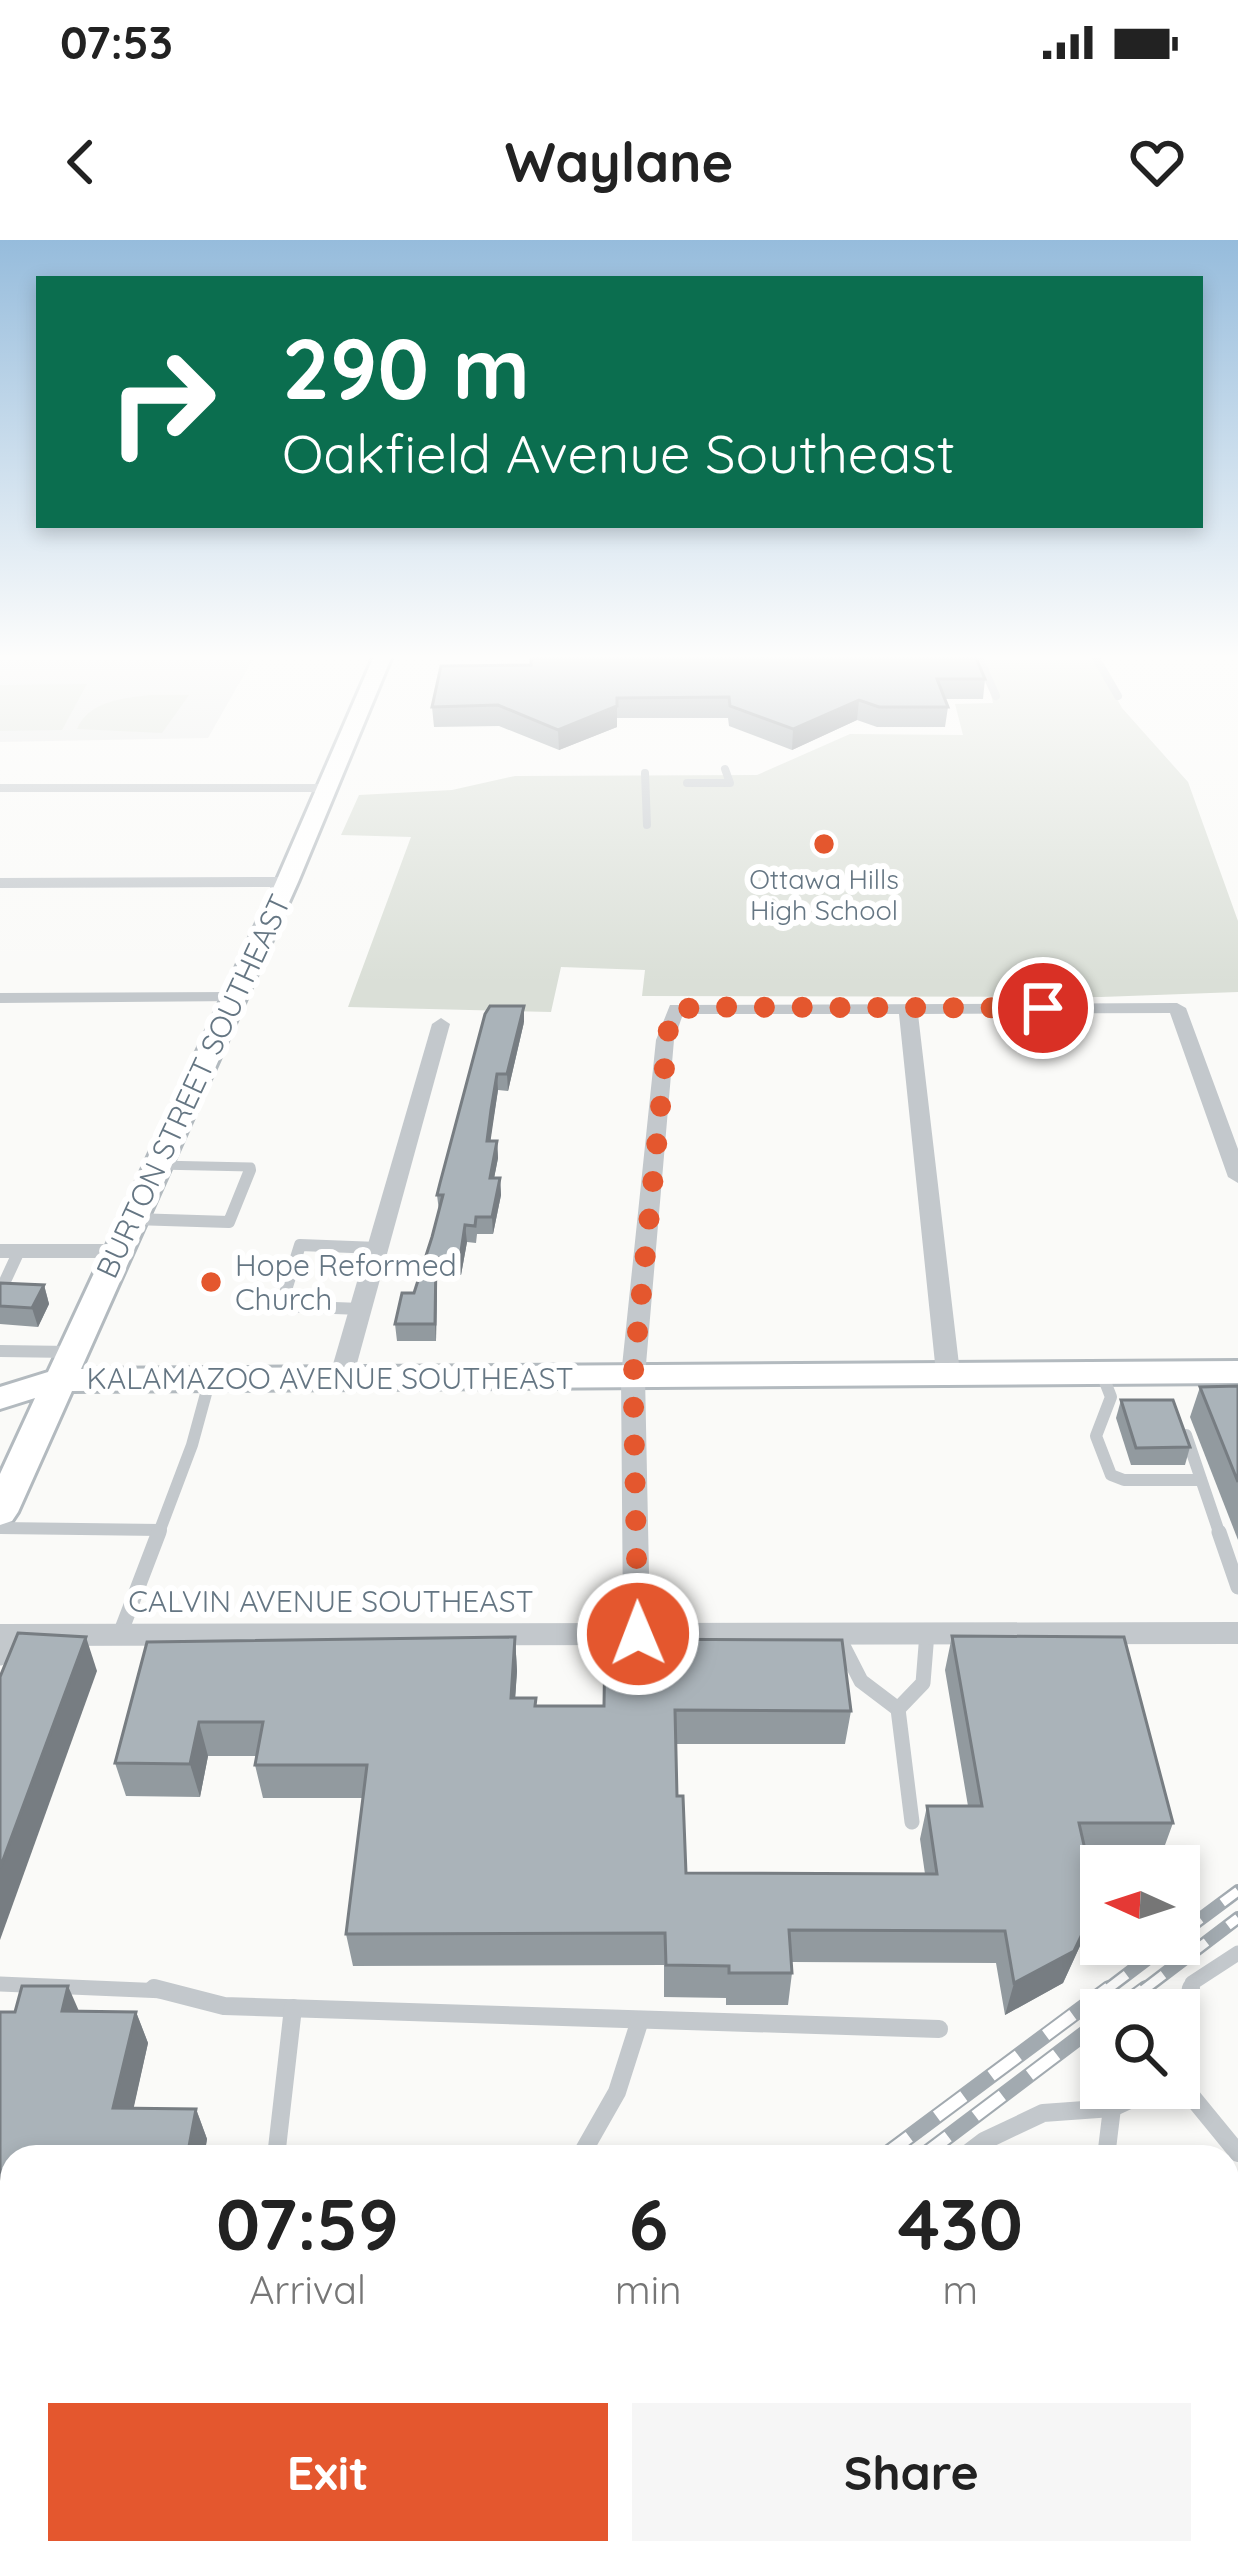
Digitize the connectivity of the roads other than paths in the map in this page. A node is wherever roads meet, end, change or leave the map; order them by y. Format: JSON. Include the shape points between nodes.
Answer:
{"nodes":[{"id":1,"x":337,"y":766,"type":"edge"},
{"id":2,"x":725,"y":769,"type":"dead end"},
{"id":3,"x":645,"y":772,"type":"dead end"},
{"id":4,"x":686,"y":784,"type":"dead end"},
{"id":5,"x":0,"y":788,"type":"edge"},
{"id":6,"x":328,"y":788,"type":"junction"},
{"id":7,"x":647,"y":825,"type":"dead end"},
{"id":8,"x":287,"y":882,"type":"junction"},
{"id":9,"x":0,"y":883,"type":"edge"},
{"id":10,"x":233,"y":997,"type":"junction"},
{"id":11,"x":0,"y":998,"type":"edge"},
{"id":12,"x":908,"y":1009,"type":"junction"},
{"id":13,"x":441,"y":1024,"type":"dead end"},
{"id":14,"x":157,"y":1165,"type":"junction"},
{"id":15,"x":1238,"y":1177,"type":"edge"},
{"id":16,"x":132,"y":1219,"type":"junction"},
{"id":17,"x":378,"y":1248,"type":"junction"},
{"id":18,"x":10,"y":1251,"type":"edge"},
{"id":19,"x":117,"y":1251,"type":"junction"},
{"id":20,"x":0,"y":1292,"type":"edge"},
{"id":21,"x":361,"y":1309,"type":"junction"},
{"id":22,"x":0,"y":1352,"type":"edge"},
{"id":23,"x":65,"y":1366,"type":"junction"},
{"id":24,"x":1101,"y":1372,"type":"junction"},
{"id":25,"x":1238,"y":1372,"type":"edge"},
{"id":26,"x":949,"y":1373,"type":"junction"},
{"id":27,"x":633,"y":1376,"type":"junction"},
{"id":28,"x":341,"y":1378,"type":"junction"},
{"id":29,"x":210,"y":1379,"type":"junction"},
{"id":30,"x":0,"y":1398,"type":"edge"},
{"id":31,"x":1179,"y":1417,"type":"edge"},
{"id":32,"x":1201,"y":1480,"type":"junction"},
{"id":33,"x":0,"y":1512,"type":"edge"},
{"id":34,"x":0,"y":1528,"type":"edge"},
{"id":35,"x":161,"y":1530,"type":"junction"},
{"id":36,"x":1238,"y":1587,"type":"edge"},
{"id":37,"x":120,"y":1634,"type":"junction"},
{"id":38,"x":638,"y":1634,"type":"junction"},
{"id":39,"x":838,"y":1634,"type":"junction"},
{"id":40,"x":927,"y":1634,"type":"junction"},
{"id":41,"x":1238,"y":1634,"type":"edge"},
{"id":42,"x":3,"y":1642,"type":"edge"},
{"id":43,"x":898,"y":1709,"type":"junction"},
{"id":44,"x":912,"y":1822,"type":"dead end"},
{"id":45,"x":1238,"y":1953,"type":"edge"},
{"id":46,"x":0,"y":1984,"type":"edge"},
{"id":47,"x":1191,"y":1989,"type":"edge"},
{"id":48,"x":293,"y":2008,"type":"junction"},
{"id":49,"x":640,"y":2020,"type":"junction"},
{"id":50,"x":939,"y":2029,"type":"dead end"},
{"id":51,"x":1200,"y":2106,"type":"edge"},
{"id":52,"x":1098,"y":2109,"type":"edge"},
{"id":53,"x":1112,"y":2109,"type":"edge"},
{"id":54,"x":276,"y":2145,"type":"edge"},
{"id":55,"x":589,"y":2145,"type":"edge"},
{"id":56,"x":978,"y":2145,"type":"edge"},
{"id":57,"x":1107,"y":2145,"type":"edge"},
{"id":58,"x":1232,"y":2145,"type":"edge"}],
"edges":[{"from":1,"to":6,"type":"main road","name":"BURTON STREET SOUTHEAST"},
{"from":2,"to":4,"type":"lane","via":[[730,783]]},
{"from":3,"to":7,"type":"lane"},
{"from":5,"to":6,"type":"street"},
{"from":6,"to":8,"type":"main road","name":"BURTON STREET SOUTHEAST"},
{"from":8,"to":9,"type":"street"},
{"from":8,"to":10,"type":"main road","name":"BURTON STREET SOUTHEAST"},
{"from":10,"to":11,"type":"street"},
{"from":10,"to":14,"type":"main road","name":"BURTON STREET SOUTHEAST"},
{"from":12,"to":15,"type":"street","via":[[1177,1008]]},
{"from":12,"to":26,"type":"street"},
{"from":12,"to":27,"type":"street","via":[[712,1007],[670,1014]]},
{"from":13,"to":17,"type":"street"},
{"from":14,"to":16,"type":"main road","name":"BURTON STREET SOUTHEAST"},
{"from":14,"to":16,"type":"lane","via":[[251,1167],[229,1222]]},
{"from":16,"to":19,"type":"main road","name":"BURTON STREET SOUTHEAST"},
{"from":17,"to":21,"type":"street"},
{"from":17,"to":21,"type":"lane","via":[[300,1245],[280,1306]]},
{"from":18,"to":19,"type":"street"},
{"from":18,"to":20,"type":"lane"},
{"from":19,"to":23,"type":"main road","name":"BURTON STREET SOUTHEAST"},
{"from":21,"to":28,"type":"street"},
{"from":22,"to":23,"type":"lane"},
{"from":23,"to":29,"type":"main road","name":"KALAMAZOO AVENUE SOUTHEAST"},
{"from":23,"to":30,"type":"main road","name":"KALAMAZOO AVENUE SOUTHEAST"},
{"from":23,"to":33,"type":"main road","name":"BURTON STREET SOUTHEAST"},
{"from":24,"to":25,"type":"main road","name":"KALAMAZOO AVENUE SOUTHEAST"},
{"from":24,"to":26,"type":"main road","name":"KALAMAZOO AVENUE SOUTHEAST"},
{"from":24,"to":32,"type":"lane","via":[[1111,1396],[1094,1424],[1111,1475]]},
{"from":26,"to":27,"type":"main road","name":"KALAMAZOO AVENUE SOUTHEAST"},
{"from":27,"to":28,"type":"main road","name":"KALAMAZOO AVENUE SOUTHEAST"},
{"from":27,"to":38,"type":"street"},
{"from":28,"to":29,"type":"main road","name":"KALAMAZOO AVENUE SOUTHEAST"},
{"from":29,"to":35,"type":"lane"},
{"from":31,"to":32,"type":"lane"},
{"from":32,"to":36,"type":"lane"},
{"from":34,"to":35,"type":"lane"},
{"from":35,"to":37,"type":"lane"},
{"from":37,"to":38,"type":"street","name":"CALVIN AVENUE SOUTHEAST"},
{"from":37,"to":42,"type":"street","name":"CALVIN AVENUE SOUTHEAST"},
{"from":38,"to":39,"type":"street","name":"CALVIN AVENUE SOUTHEAST"},
{"from":39,"to":40,"type":"street","name":"CALVIN AVENUE SOUTHEAST"},
{"from":39,"to":43,"type":"lane","via":[[859,1684]]},
{"from":40,"to":41,"type":"street","name":"CALVIN AVENUE SOUTHEAST"},
{"from":40,"to":43,"type":"lane","via":[[922,1683]]},
{"from":43,"to":44,"type":"lane"},
{"from":45,"to":47,"type":"lane"},
{"from":46,"to":48,"type":"lane","via":[[151,1987],[224,2006]]},
{"from":48,"to":49,"type":"lane"},
{"from":48,"to":54,"type":"lane"},
{"from":49,"to":50,"type":"lane"},
{"from":49,"to":55,"type":"lane","via":[[628,2070]]},
{"from":51,"to":58,"type":"lane"},
{"from":52,"to":56,"type":"lane","via":[[1042,2113]]},
{"from":53,"to":57,"type":"lane"}]}
